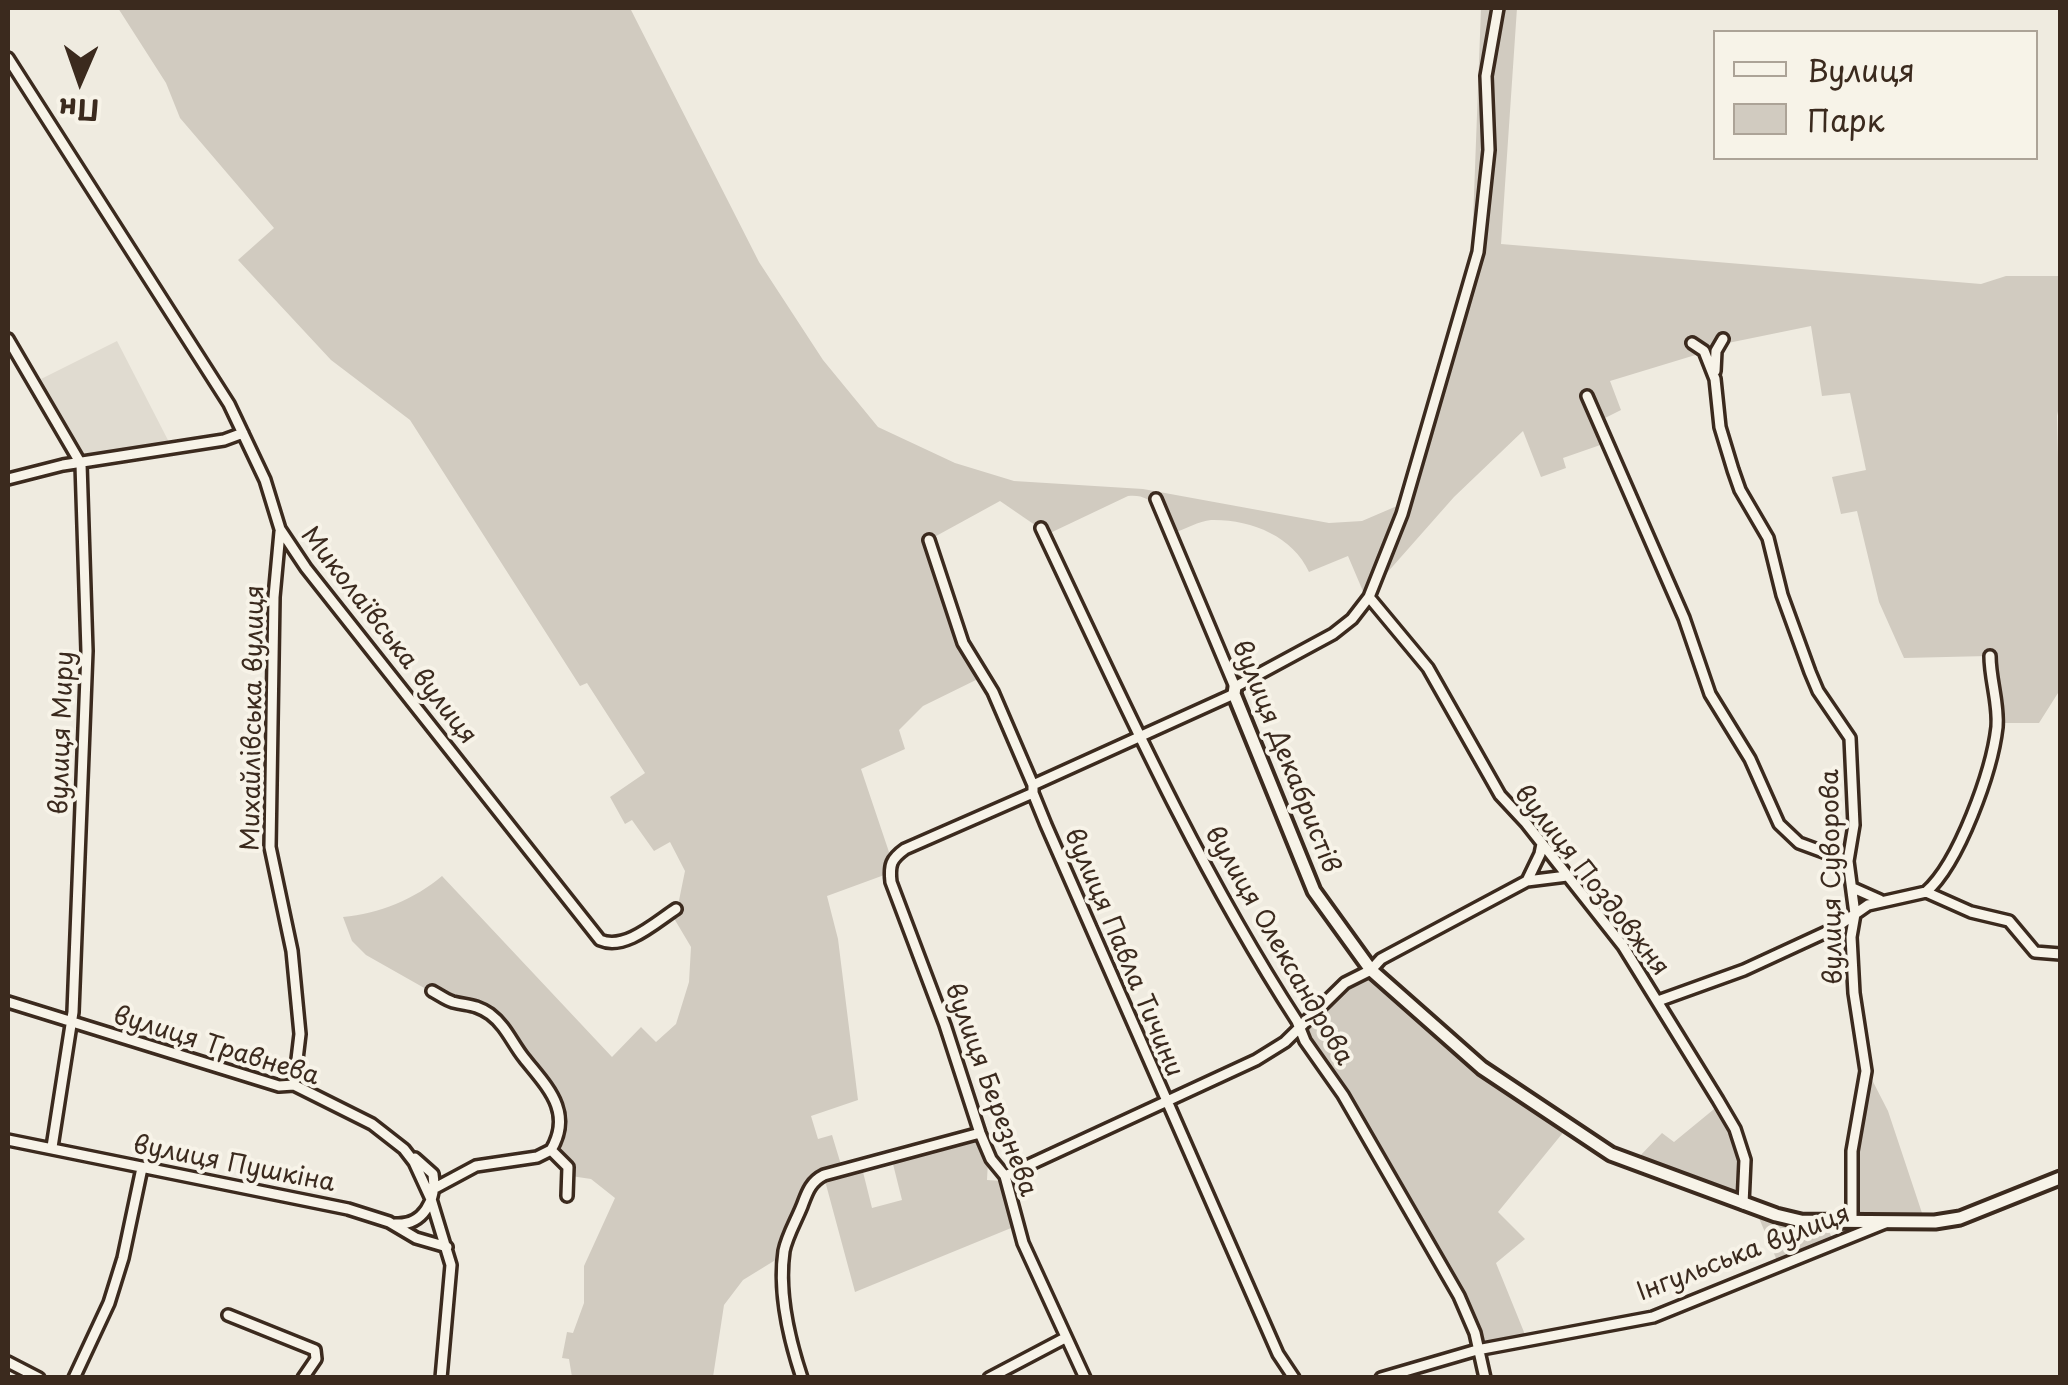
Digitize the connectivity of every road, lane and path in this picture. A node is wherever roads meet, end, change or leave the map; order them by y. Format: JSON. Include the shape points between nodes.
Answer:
{"nodes":[{"id":1,"x":1498,"y":9,"type":"edge"},
{"id":2,"x":8,"y":58,"type":"edge"},
{"id":3,"x":1723,"y":338,"type":"dead end"},
{"id":4,"x":8,"y":339,"type":"edge"},
{"id":5,"x":1692,"y":343,"type":"dead end"},
{"id":6,"x":1715,"y":379,"type":"junction"},
{"id":7,"x":1587,"y":396,"type":"dead end"},
{"id":8,"x":243,"y":433,"type":"junction"},
{"id":9,"x":81,"y":464,"type":"junction"},
{"id":10,"x":8,"y":479,"type":"edge"},
{"id":11,"x":1156,"y":499,"type":"dead end"},
{"id":12,"x":1041,"y":528,"type":"dead end"},
{"id":13,"x":280,"y":529,"type":"junction"},
{"id":14,"x":930,"y":540,"type":"dead end"},
{"id":15,"x":1370,"y":598,"type":"junction"},
{"id":16,"x":1990,"y":656,"type":"dead end"},
{"id":17,"x":1235,"y":690,"type":"junction"},
{"id":18,"x":1140,"y":736,"type":"junction"},
{"id":19,"x":1033,"y":789,"type":"junction"},
{"id":20,"x":1542,"y":844,"type":"junction"},
{"id":21,"x":1848,"y":862,"type":"junction"},
{"id":22,"x":1567,"y":876,"type":"junction"},
{"id":23,"x":1526,"y":881,"type":"junction"},
{"id":24,"x":1853,"y":888,"type":"junction"},
{"id":25,"x":1926,"y":892,"type":"junction"},
{"id":26,"x":1880,"y":900,"type":"junction"},
{"id":27,"x":676,"y":909,"type":"dead end"},
{"id":28,"x":1855,"y":914,"type":"junction"},
{"id":29,"x":2060,"y":954,"type":"edge"},
{"id":30,"x":1371,"y":970,"type":"junction"},
{"id":31,"x":432,"y":991,"type":"dead end"},
{"id":32,"x":8,"y":1002,"type":"edge"},
{"id":33,"x":1658,"y":1002,"type":"junction"},
{"id":34,"x":70,"y":1024,"type":"junction"},
{"id":35,"x":1300,"y":1028,"type":"junction"},
{"id":36,"x":294,"y":1085,"type":"junction"},
{"id":37,"x":1165,"y":1100,"type":"junction"},
{"id":38,"x":980,"y":1133,"type":"junction"},
{"id":39,"x":8,"y":1140,"type":"edge"},
{"id":40,"x":52,"y":1147,"type":"junction"},
{"id":41,"x":552,"y":1150,"type":"junction"},
{"id":42,"x":142,"y":1168,"type":"junction"},
{"id":43,"x":1005,"y":1176,"type":"junction"},
{"id":44,"x":2060,"y":1178,"type":"edge"},
{"id":45,"x":433,"y":1194,"type":"junction"},
{"id":46,"x":566,"y":1196,"type":"dead end"},
{"id":47,"x":1743,"y":1204,"type":"junction"},
{"id":48,"x":1892,"y":1220,"type":"junction"},
{"id":49,"x":1852,"y":1221,"type":"junction"},
{"id":50,"x":392,"y":1224,"type":"junction"},
{"id":51,"x":447,"y":1247,"type":"junction"},
{"id":52,"x":228,"y":1315,"type":"dead end"},
{"id":53,"x":1065,"y":1338,"type":"junction"},
{"id":54,"x":1477,"y":1350,"type":"junction"},
{"id":55,"x":8,"y":1362,"type":"edge"},
{"id":56,"x":39,"y":1378,"type":"edge"},
{"id":57,"x":74,"y":1378,"type":"edge"},
{"id":58,"x":303,"y":1378,"type":"edge"},
{"id":59,"x":441,"y":1378,"type":"edge"},
{"id":60,"x":802,"y":1378,"type":"edge"},
{"id":61,"x":990,"y":1378,"type":"edge"},
{"id":62,"x":1085,"y":1378,"type":"edge"},
{"id":63,"x":1294,"y":1378,"type":"edge"},
{"id":64,"x":1381,"y":1378,"type":"edge"},
{"id":65,"x":1485,"y":1378,"type":"edge"}],
"edges":[{"from":1,"to":15,"type":"street","via":[[1486,76],[1489,150],[1478,252],[1402,514]]},
{"from":2,"to":8,"type":"street","name":"Миколаївська вулиця"},
{"from":3,"to":6,"type":"street","name":"вулиця Суворова"},
{"from":4,"to":9,"type":"street","name":"вулиця Миру"},
{"from":5,"to":6,"type":"street","name":"вулиця Суворова","via":[[1704,351]]},
{"from":6,"to":21,"type":"street","name":"вулиця Суворова","via":[[1720,427],[1740,490],[1768,538],[1810,672],[1850,738],[1854,825]]},
{"from":7,"to":21,"type":"street","via":[[1710,694],[1780,824],[1799,843]]},
{"from":8,"to":9,"type":"street"},
{"from":8,"to":13,"type":"street","name":"Миколаївська вулиця"},
{"from":9,"to":10,"type":"street"},
{"from":9,"to":34,"type":"street","name":"вулиця Миру","via":[[87,651]]},
{"from":11,"to":17,"type":"street","name":"вулиця Декабристів"},
{"from":12,"to":18,"type":"street","name":"вулиця Олександрова"},
{"from":13,"to":27,"type":"street","name":"Миколаївська вулиця","via":[[600,940],[624,941]]},
{"from":13,"to":36,"type":"street","name":"Михайлівська вулиця","via":[[270,847],[292,951],[300,1034]]},
{"from":14,"to":19,"type":"street","name":"вулиця Павла Тичини","via":[[963,642],[993,692]]},
{"from":15,"to":17,"type":"street","via":[[1333,634]]},
{"from":15,"to":20,"type":"street","name":"вулиця Поздовжня","via":[[1428,668],[1490,780]]},
{"from":16,"to":25,"type":"street","via":[[1997,724],[1988,770],[1945,872]]},
{"from":17,"to":18,"type":"street"},
{"from":17,"to":30,"type":"street","name":"вулиця Декабристів","via":[[1314,891]]},
{"from":18,"to":19,"type":"street"},
{"from":18,"to":35,"type":"street","name":"вулиця Олександрова","via":[[1226,904]]},
{"from":19,"to":37,"type":"street","name":"вулиця Павла Тичини"},
{"from":19,"to":38,"type":"street","name":"вулиця Березнева","via":[[905,849],[889,868]]},
{"from":20,"to":22,"type":"street","name":"вулиця Поздовжня"},
{"from":20,"to":23,"type":"street"},
{"from":21,"to":24,"type":"street","name":"вулиця Суворова"},
{"from":22,"to":23,"type":"street"},
{"from":22,"to":33,"type":"street","name":"вулиця Поздовжня"},
{"from":23,"to":30,"type":"street"},
{"from":24,"to":26,"type":"street"},
{"from":24,"to":28,"type":"street","name":"вулиця Суворова"},
{"from":25,"to":26,"type":"street"},
{"from":25,"to":29,"type":"street","via":[[2009,921],[2035,952]]},
{"from":26,"to":28,"type":"street"},
{"from":28,"to":33,"type":"street","via":[[1744,970]]},
{"from":28,"to":49,"type":"street","name":"вулиця Суворова","via":[[1854,993],[1866,1071],[1852,1152]]},
{"from":30,"to":35,"type":"street","via":[[1346,983]]},
{"from":30,"to":47,"type":"street","name":"вулиця Декабристів","via":[[1482,1068],[1598,1146]]},
{"from":31,"to":41,"type":"street","via":[[474,1005],[508,1032],[554,1095]]},
{"from":32,"to":34,"type":"street","name":"вулиця Травнева"},
{"from":33,"to":47,"type":"street","name":"вулиця Поздовжня","via":[[1734,1129],[1745,1160]]},
{"from":34,"to":36,"type":"street","name":"вулиця Травнева"},
{"from":34,"to":40,"type":"street","name":"вулиця Миру"},
{"from":35,"to":37,"type":"street","via":[[1256,1060]]},
{"from":35,"to":54,"type":"street","name":"вулиця Олександрова","via":[[1460,1296]]},
{"from":36,"to":45,"type":"street","name":"вулиця Травнева","via":[[372,1124],[430,1168]]},
{"from":37,"to":43,"type":"street"},
{"from":37,"to":63,"type":"street","name":"вулиця Павла Тичини","via":[[1236,1266]]},
{"from":38,"to":43,"type":"street","name":"вулиця Березнева"},
{"from":38,"to":60,"type":"street","via":[[812,1182],[784,1258],[784,1298]]},
{"from":39,"to":40,"type":"street","name":"вулиця Пушкіна"},
{"from":40,"to":42,"type":"street","name":"вулиця Пушкіна"},
{"from":41,"to":45,"type":"street","via":[[476,1166]]},
{"from":41,"to":46,"type":"street","via":[[568,1167]]},
{"from":42,"to":50,"type":"street","name":"вулиця Пушкіна","via":[[348,1208]]},
{"from":42,"to":57,"type":"street","via":[[113,1292]]},
{"from":43,"to":53,"type":"street","name":"вулиця Березнева","via":[[1023,1243]]},
{"from":44,"to":48,"type":"street","name":"Інгульська вулиця","via":[[1960,1218]]},
{"from":45,"to":50,"type":"street","via":[[414,1222]]},
{"from":45,"to":51,"type":"street"},
{"from":47,"to":49,"type":"street","name":"вулиця Декабристів","via":[[1801,1221]]},
{"from":48,"to":49,"type":"street","name":"вулиця Декабристів"},
{"from":48,"to":54,"type":"street","name":"Інгульська вулиця","via":[[1653,1317]]},
{"from":50,"to":51,"type":"street","name":"вулиця Пушкіна"},
{"from":51,"to":59,"type":"street"},
{"from":52,"to":58,"type":"street","via":[[315,1350]]},
{"from":53,"to":61,"type":"street"},
{"from":53,"to":62,"type":"street","name":"вулиця Березнева"},
{"from":54,"to":64,"type":"street","name":"Інгульська вулиця"},
{"from":54,"to":65,"type":"street","name":"вулиця Олександрова"},
{"from":55,"to":56,"type":"street"}]}
